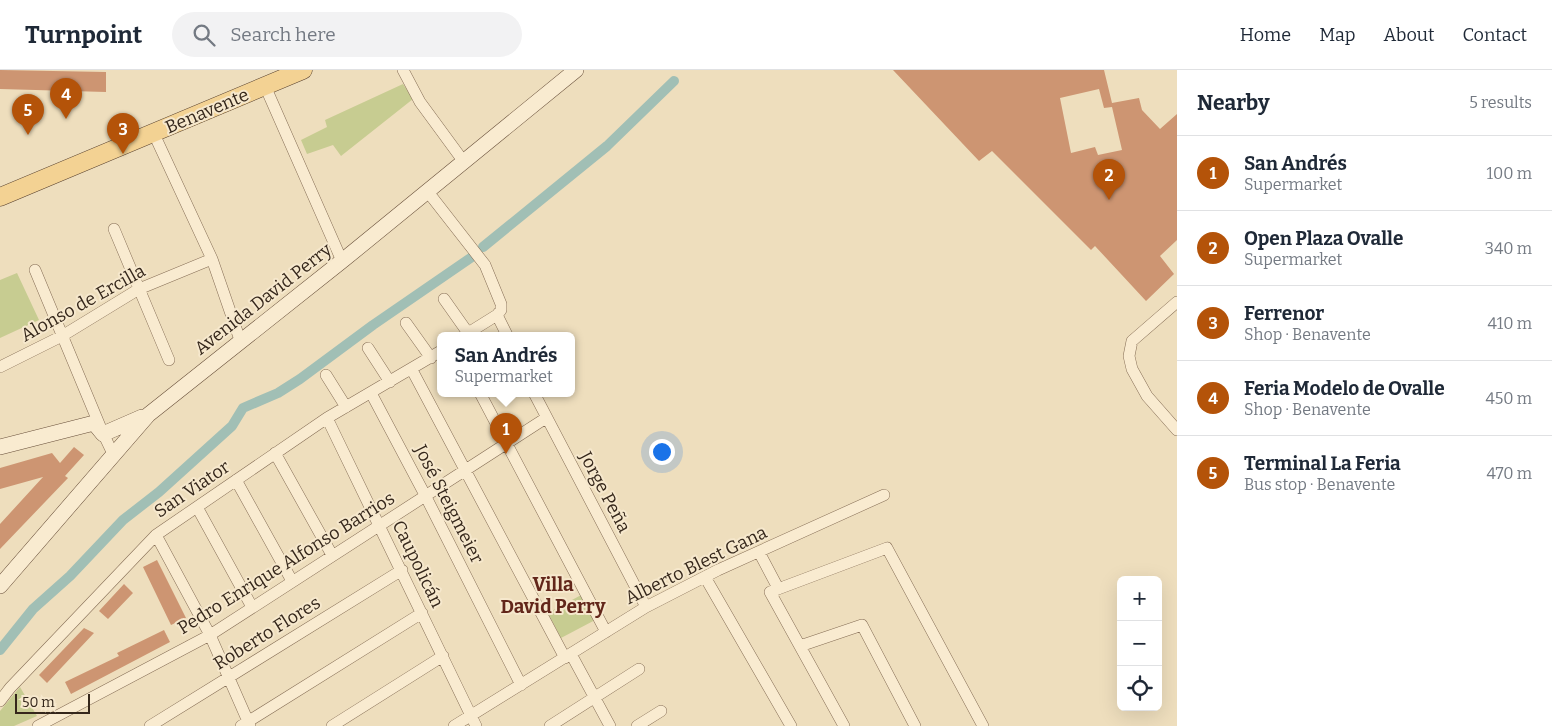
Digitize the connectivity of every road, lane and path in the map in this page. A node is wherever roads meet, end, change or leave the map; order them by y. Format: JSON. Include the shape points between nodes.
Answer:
{"nodes":[{"id":1,"x":303,"y":70,"type":"edge"},
{"id":2,"x":403,"y":70,"type":"edge"},
{"id":3,"x":576,"y":70,"type":"edge"},
{"id":4,"x":265,"y":86,"type":"junction"},
{"id":5,"x":154,"y":134,"type":"junction"},
{"id":6,"x":464,"y":162,"type":"junction"},
{"id":7,"x":428,"y":192,"type":"junction"},
{"id":8,"x":0,"y":197,"type":"edge"},
{"id":9,"x":114,"y":229,"type":"dead end"},
{"id":10,"x":212,"y":260,"type":"junction"},
{"id":11,"x":342,"y":261,"type":"junction"},
{"id":12,"x":35,"y":270,"type":"dead end"},
{"id":13,"x":140,"y":289,"type":"junction"},
{"id":14,"x":444,"y":299,"type":"dead end"},
{"id":15,"x":1177,"y":302,"type":"edge"},
{"id":16,"x":499,"y":312,"type":"junction"},
{"id":17,"x":406,"y":323,"type":"dead end"},
{"id":18,"x":466,"y":332,"type":"edge"},
{"id":19,"x":470,"y":332,"type":"edge"},
{"id":20,"x":506,"y":332,"type":"edge"},
{"id":21,"x":62,"y":336,"type":"junction"},
{"id":22,"x":240,"y":340,"type":"junction"},
{"id":23,"x":368,"y":348,"type":"dead end"},
{"id":24,"x":436,"y":354,"type":"edge"},
{"id":25,"x":169,"y":360,"type":"dead end"},
{"id":26,"x":0,"y":367,"type":"edge"},
{"id":27,"x":412,"y":370,"type":"junction"},
{"id":28,"x":326,"y":375,"type":"dead end"},
{"id":29,"x":390,"y":382,"type":"junction"},
{"id":30,"x":371,"y":393,"type":"junction"},
{"id":31,"x":482,"y":397,"type":"edge"},
{"id":32,"x":536,"y":397,"type":"edge"},
{"id":33,"x":346,"y":407,"type":"junction"},
{"id":34,"x":148,"y":414,"type":"junction"},
{"id":35,"x":327,"y":418,"type":"junction"},
{"id":36,"x":546,"y":418,"type":"junction"},
{"id":37,"x":1177,"y":430,"type":"edge"},
{"id":38,"x":103,"y":434,"type":"junction"},
{"id":39,"x":507,"y":443,"type":"junction"},
{"id":40,"x":0,"y":447,"type":"edge"},
{"id":41,"x":275,"y":453,"type":"junction"},
{"id":42,"x":113,"y":454,"type":"junction"},
{"id":43,"x":466,"y":469,"type":"junction"},
{"id":44,"x":236,"y":480,"type":"junction"},
{"id":45,"x":425,"y":495,"type":"junction"},
{"id":46,"x":884,"y":495,"type":"dead end"},
{"id":47,"x":197,"y":507,"type":"junction"},
{"id":48,"x":379,"y":525,"type":"junction"},
{"id":49,"x":156,"y":535,"type":"junction"},
{"id":50,"x":759,"y":552,"type":"junction"},
{"id":51,"x":332,"y":556,"type":"junction"},
{"id":52,"x":402,"y":570,"type":"junction"},
{"id":53,"x":706,"y":577,"type":"junction"},
{"id":54,"x":292,"y":582,"type":"junction"},
{"id":55,"x":0,"y":586,"type":"edge"},
{"id":56,"x":778,"y":588,"type":"junction"},
{"id":57,"x":252,"y":607,"type":"junction"},
{"id":58,"x":646,"y":607,"type":"junction"},
{"id":59,"x":422,"y":613,"type":"junction"},
{"id":60,"x":606,"y":632,"type":"junction"},
{"id":61,"x":210,"y":635,"type":"junction"},
{"id":62,"x":800,"y":646,"type":"junction"},
{"id":63,"x":443,"y":656,"type":"junction"},
{"id":64,"x":568,"y":656,"type":"junction"},
{"id":65,"x":639,"y":669,"type":"dead end"},
{"id":66,"x":229,"y":678,"type":"junction"},
{"id":67,"x":521,"y":685,"type":"junction"},
{"id":68,"x":594,"y":698,"type":"junction"},
{"id":69,"x":0,"y":701,"type":"edge"},
{"id":70,"x":660,"y":711,"type":"dead end"},
{"id":71,"x":473,"y":721,"type":"edge"},
{"id":72,"x":52,"y":723,"type":"edge"},
{"id":73,"x":246,"y":724,"type":"edge"},
{"id":74,"x":38,"y":726,"type":"edge"},
{"id":75,"x":150,"y":726,"type":"edge"},
{"id":76,"x":332,"y":726,"type":"edge"},
{"id":77,"x":454,"y":726,"type":"edge"},
{"id":78,"x":550,"y":726,"type":"edge"},
{"id":79,"x":610,"y":726,"type":"edge"},
{"id":80,"x":637,"y":726,"type":"edge"},
{"id":81,"x":791,"y":726,"type":"edge"},
{"id":82,"x":844,"y":726,"type":"edge"},
{"id":83,"x":915,"y":726,"type":"edge"},
{"id":84,"x":983,"y":726,"type":"edge"}],
"edges":[{"from":1,"to":4,"type":"main road","name":"Benavente"},
{"from":2,"to":6,"type":"street","via":[[420,102]]},
{"from":3,"to":6,"type":"main road","name":"Avenida David Perry"},
{"from":4,"to":5,"type":"main road","name":"Benavente"},
{"from":4,"to":11,"type":"street"},
{"from":5,"to":8,"type":"main road","name":"Benavente"},
{"from":5,"to":10,"type":"street"},
{"from":6,"to":7,"type":"main road","name":"Avenida David Perry"},
{"from":7,"to":11,"type":"main road","name":"Avenida David Perry"},
{"from":7,"to":16,"type":"street","via":[[485,265]]},
{"from":9,"to":13,"type":"street"},
{"from":10,"to":13,"type":"street","name":"Alonso de Ercilla"},
{"from":10,"to":22,"type":"street"},
{"from":11,"to":22,"type":"main road","name":"Avenida David Perry"},
{"from":12,"to":21,"type":"street"},
{"from":13,"to":21,"type":"street","name":"Alonso de Ercilla"},
{"from":13,"to":25,"type":"street"},
{"from":14,"to":18,"type":"street"},
{"from":15,"to":37,"type":"street","via":[[1132,341],[1129,356],[1132,369],[1147,396]]},
{"from":16,"to":19,"type":"street"},
{"from":16,"to":20,"type":"street"},
{"from":17,"to":24,"type":"street"},
{"from":21,"to":26,"type":"street","name":"Alonso de Ercilla"},
{"from":21,"to":38,"type":"street"},
{"from":22,"to":34,"type":"main road","name":"Avenida David Perry"},
{"from":23,"to":29,"type":"street"},
{"from":24,"to":27,"type":"street","name":"San Viator"},
{"from":27,"to":29,"type":"street","name":"San Viator"},
{"from":27,"to":43,"type":"street"},
{"from":28,"to":33,"type":"street"},
{"from":29,"to":30,"type":"street","name":"San Viator"},
{"from":30,"to":33,"type":"street","name":"San Viator"},
{"from":30,"to":45,"type":"street","name":"José Steigmeier"},
{"from":31,"to":39,"type":"street"},
{"from":32,"to":36,"type":"street","name":"Jorge Peña"},
{"from":33,"to":35,"type":"street","name":"San Viator"},
{"from":34,"to":38,"type":"main road"},
{"from":34,"to":42,"type":"main road","name":"Avenida David Perry"},
{"from":35,"to":41,"type":"street","name":"San Viator"},
{"from":35,"to":48,"type":"street","name":"Caupolicán"},
{"from":36,"to":39,"type":"street","name":"Pedro Enrique Alfonso Barrios"},
{"from":36,"to":58,"type":"street","name":"Jorge Peña"},
{"from":38,"to":40,"type":"main road","via":[[94,423]]},
{"from":38,"to":42,"type":"street"},
{"from":39,"to":43,"type":"street","name":"Pedro Enrique Alfonso Barrios"},
{"from":39,"to":60,"type":"street"},
{"from":41,"to":44,"type":"street","name":"San Viator"},
{"from":41,"to":51,"type":"street"},
{"from":42,"to":55,"type":"main road","name":"Avenida David Perry"},
{"from":43,"to":45,"type":"street","name":"Pedro Enrique Alfonso Barrios"},
{"from":43,"to":64,"type":"street"},
{"from":44,"to":47,"type":"street","name":"San Viator"},
{"from":44,"to":54,"type":"street"},
{"from":45,"to":48,"type":"street","name":"Pedro Enrique Alfonso Barrios"},
{"from":45,"to":67,"type":"street","name":"José Steigmeier"},
{"from":46,"to":50,"type":"street","name":"Alberto Blest Gana"},
{"from":47,"to":49,"type":"street","name":"San Viator"},
{"from":47,"to":57,"type":"street"},
{"from":48,"to":51,"type":"street","name":"Pedro Enrique Alfonso Barrios"},
{"from":48,"to":52,"type":"street","name":"Caupolicán"},
{"from":49,"to":61,"type":"street"},
{"from":49,"to":69,"type":"street","name":"San Viator"},
{"from":50,"to":53,"type":"street","name":"Alberto Blest Gana"},
{"from":50,"to":56,"type":"street"},
{"from":51,"to":54,"type":"street","name":"Pedro Enrique Alfonso Barrios"},
{"from":52,"to":59,"type":"street","name":"Caupolicán"},
{"from":52,"to":66,"type":"street","name":"Roberto Flores"},
{"from":53,"to":58,"type":"street","name":"Alberto Blest Gana"},
{"from":53,"to":81,"type":"street"},
{"from":54,"to":57,"type":"street","name":"Pedro Enrique Alfonso Barrios"},
{"from":56,"to":62,"type":"street","via":[[770,592]]},
{"from":56,"to":84,"type":"street","via":[[887,548]]},
{"from":57,"to":61,"type":"street","name":"Pedro Enrique Alfonso Barrios"},
{"from":58,"to":60,"type":"street","name":"Alberto Blest Gana"},
{"from":59,"to":63,"type":"street","name":"Caupolicán"},
{"from":59,"to":73,"type":"street"},
{"from":60,"to":64,"type":"street","name":"Alberto Blest Gana"},
{"from":61,"to":66,"type":"street"},
{"from":61,"to":72,"type":"street","name":"Pedro Enrique Alfonso Barrios"},
{"from":62,"to":82,"type":"street"},
{"from":62,"to":83,"type":"street","via":[[862,625]]},
{"from":63,"to":71,"type":"street","name":"Caupolicán"},
{"from":63,"to":76,"type":"street"},
{"from":64,"to":67,"type":"street","name":"Alberto Blest Gana"},
{"from":64,"to":68,"type":"street"},
{"from":65,"to":68,"type":"street"},
{"from":66,"to":73,"type":"street"},
{"from":66,"to":75,"type":"street","name":"Roberto Flores"},
{"from":67,"to":71,"type":"street","name":"Alberto Blest Gana"},
{"from":68,"to":78,"type":"street"},
{"from":68,"to":79,"type":"street"},
{"from":70,"to":80,"type":"street"},
{"from":71,"to":77,"type":"street","name":"Alberto Blest Gana"},
{"from":72,"to":74,"type":"street","name":"Pedro Enrique Alfonso Barrios"}]}
